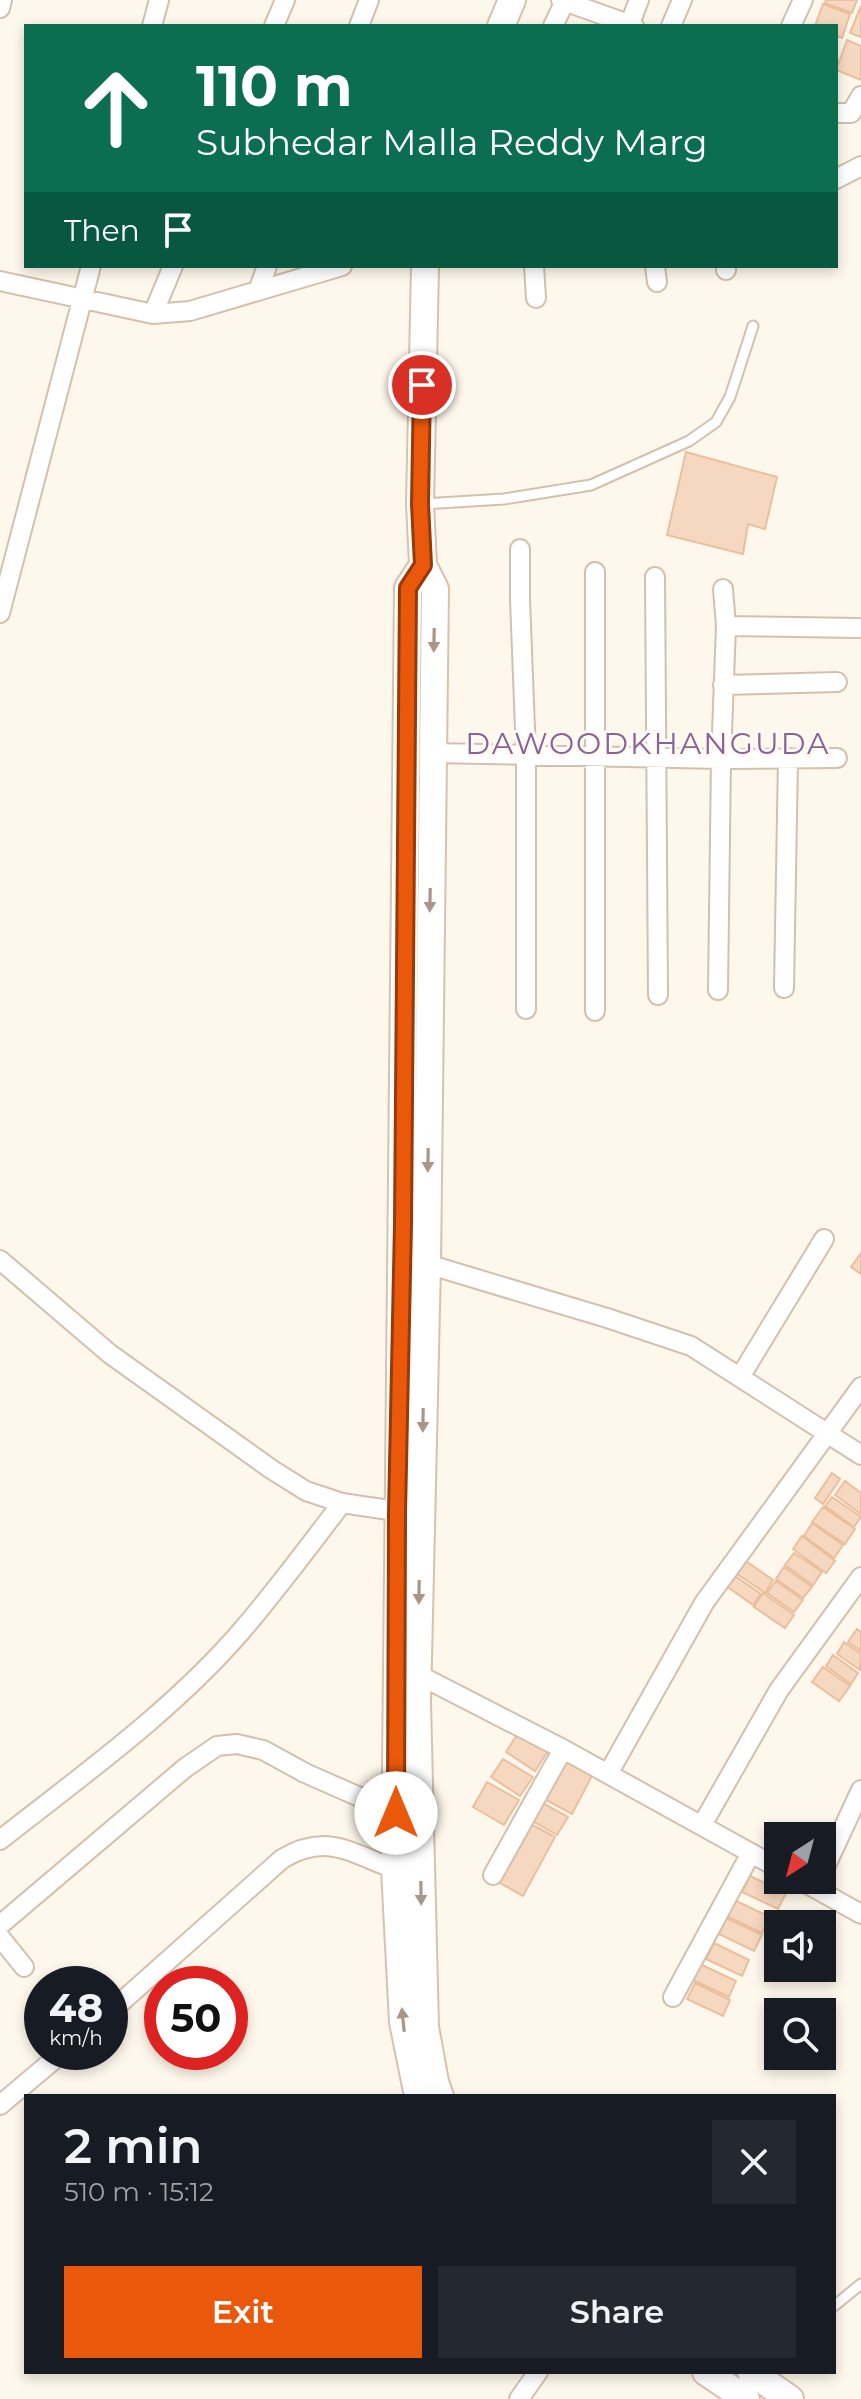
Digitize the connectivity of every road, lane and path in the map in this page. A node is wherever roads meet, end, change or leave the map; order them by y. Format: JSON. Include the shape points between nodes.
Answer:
{"nodes":[{"id":1,"x":2,"y":0,"type":"edge"},
{"id":2,"x":159,"y":0,"type":"edge"},
{"id":3,"x":285,"y":0,"type":"edge"},
{"id":4,"x":369,"y":0,"type":"edge"},
{"id":5,"x":512,"y":0,"type":"edge"},
{"id":6,"x":639,"y":0,"type":"edge"},
{"id":7,"x":682,"y":0,"type":"edge"},
{"id":8,"x":803,"y":0,"type":"edge"},
{"id":9,"x":563,"y":1,"type":"edge"},
{"id":10,"x":0,"y":8,"type":"edge"},
{"id":11,"x":153,"y":24,"type":"edge"},
{"id":12,"x":275,"y":24,"type":"edge"},
{"id":13,"x":360,"y":24,"type":"edge"},
{"id":14,"x":502,"y":24,"type":"edge"},
{"id":15,"x":554,"y":24,"type":"edge"},
{"id":16,"x":628,"y":24,"type":"edge"},
{"id":17,"x":631,"y":24,"type":"edge"},
{"id":18,"x":672,"y":24,"type":"edge"},
{"id":19,"x":792,"y":24,"type":"edge"},
{"id":20,"x":861,"y":96,"type":"edge"},
{"id":21,"x":838,"y":113,"type":"edge"},
{"id":22,"x":861,"y":166,"type":"edge"},
{"id":23,"x":838,"y":178,"type":"edge"},
{"id":24,"x":91,"y":268,"type":"edge"},
{"id":25,"x":172,"y":268,"type":"edge"},
{"id":26,"x":266,"y":268,"type":"edge"},
{"id":27,"x":335,"y":268,"type":"edge"},
{"id":28,"x":425,"y":268,"type":"edge"},
{"id":29,"x":534,"y":268,"type":"edge"},
{"id":30,"x":0,"y":281,"type":"edge"},
{"id":31,"x":258,"y":291,"type":"junction"},
{"id":32,"x":536,"y":298,"type":"dead end"},
{"id":33,"x":83,"y":300,"type":"junction"},
{"id":34,"x":153,"y":314,"type":"junction"},
{"id":35,"x":753,"y":326,"type":"dead end"},
{"id":36,"x":420,"y":504,"type":"junction"},
{"id":37,"x":520,"y":549,"type":"dead end"},
{"id":38,"x":423,"y":565,"type":"junction"},
{"id":39,"x":595,"y":572,"type":"dead end"},
{"id":40,"x":655,"y":577,"type":"dead end"},
{"id":41,"x":723,"y":589,"type":"dead end"},
{"id":42,"x":0,"y":613,"type":"edge"},
{"id":43,"x":726,"y":626,"type":"junction"},
{"id":44,"x":859,"y":628,"type":"edge"},
{"id":45,"x":837,"y":682,"type":"dead end"},
{"id":46,"x":723,"y":685,"type":"junction"},
{"id":47,"x":432,"y":753,"type":"junction"},
{"id":48,"x":526,"y":755,"type":"junction"},
{"id":49,"x":595,"y":756,"type":"junction"},
{"id":50,"x":658,"y":756,"type":"junction"},
{"id":51,"x":788,"y":758,"type":"junction"},
{"id":52,"x":837,"y":758,"type":"dead end"},
{"id":53,"x":721,"y":759,"type":"junction"},
{"id":54,"x":784,"y":988,"type":"dead end"},
{"id":55,"x":718,"y":990,"type":"dead end"},
{"id":56,"x":658,"y":995,"type":"dead end"},
{"id":57,"x":526,"y":1009,"type":"dead end"},
{"id":58,"x":595,"y":1011,"type":"dead end"},
{"id":59,"x":824,"y":1239,"type":"dead end"},
{"id":60,"x":0,"y":1260,"type":"edge"},
{"id":61,"x":427,"y":1264,"type":"junction"},
{"id":62,"x":740,"y":1377,"type":"junction"},
{"id":63,"x":861,"y":1387,"type":"edge"},
{"id":64,"x":828,"y":1432,"type":"junction"},
{"id":65,"x":861,"y":1455,"type":"edge"},
{"id":66,"x":342,"y":1503,"type":"junction"},
{"id":67,"x":409,"y":1514,"type":"junction"},
{"id":68,"x":861,"y":1577,"type":"edge"},
{"id":69,"x":417,"y":1674,"type":"junction"},
{"id":70,"x":563,"y":1749,"type":"junction"},
{"id":71,"x":608,"y":1774,"type":"junction"},
{"id":72,"x":861,"y":1790,"type":"edge"},
{"id":73,"x":396,"y":1813,"type":"junction"},
{"id":74,"x":702,"y":1825,"type":"junction"},
{"id":75,"x":836,"y":1838,"type":"edge"},
{"id":76,"x":0,"y":1840,"type":"edge"},
{"id":77,"x":751,"y":1853,"type":"junction"},
{"id":78,"x":764,"y":1860,"type":"edge"},
{"id":79,"x":395,"y":1869,"type":"junction"},
{"id":80,"x":493,"y":1875,"type":"dead end"},
{"id":81,"x":833,"y":1894,"type":"edge"},
{"id":82,"x":861,"y":1914,"type":"edge"},
{"id":83,"x":0,"y":1925,"type":"edge"},
{"id":84,"x":0,"y":1937,"type":"edge"},
{"id":85,"x":24,"y":1967,"type":"dead end"},
{"id":86,"x":128,"y":1996,"type":"edge"},
{"id":87,"x":673,"y":1997,"type":"dead end"},
{"id":88,"x":42,"y":2070,"type":"edge"},
{"id":89,"x":418,"y":2094,"type":"edge"},
{"id":90,"x":439,"y":2094,"type":"edge"},
{"id":91,"x":0,"y":2105,"type":"edge"},
{"id":92,"x":861,"y":2284,"type":"edge"},
{"id":93,"x":836,"y":2304,"type":"edge"},
{"id":94,"x":537,"y":2374,"type":"edge"},
{"id":95,"x":709,"y":2374,"type":"edge"},
{"id":96,"x":754,"y":2374,"type":"edge"},
{"id":97,"x":519,"y":2399,"type":"edge"},
{"id":98,"x":746,"y":2399,"type":"edge"},
{"id":99,"x":790,"y":2399,"type":"edge"}],
"edges":[{"from":1,"to":10,"type":"street"},
{"from":2,"to":11,"type":"street"},
{"from":3,"to":12,"type":"street"},
{"from":4,"to":13,"type":"street"},
{"from":5,"to":14,"type":"main road"},
{"from":6,"to":17,"type":"street"},
{"from":7,"to":18,"type":"street"},
{"from":8,"to":19,"type":"street"},
{"from":9,"to":15,"type":"street"},
{"from":9,"to":16,"type":"street"},
{"from":20,"to":21,"type":"street","via":[[851,113]]},
{"from":22,"to":23,"type":"street"},
{"from":24,"to":33,"type":"street"},
{"from":25,"to":34,"type":"street"},
{"from":26,"to":31,"type":"street"},
{"from":27,"to":31,"type":"street"},
{"from":28,"to":36,"type":"main road"},
{"from":29,"to":32,"type":"street"},
{"from":30,"to":33,"type":"street"},
{"from":31,"to":34,"type":"street","via":[[190,311]]},
{"from":33,"to":34,"type":"street"},
{"from":33,"to":42,"type":"street"},
{"from":35,"to":36,"type":"lane","via":[[730,397],[716,422],[689,441],[591,485],[504,499]]},
{"from":36,"to":38,"type":"main road"},
{"from":37,"to":48,"type":"street"},
{"from":38,"to":47,"type":"main road","one_way":true,"via":[[435,589]]},
{"from":38,"to":67,"type":"main road","via":[[408,588],[403,1224]]},
{"from":39,"to":49,"type":"street"},
{"from":40,"to":50,"type":"street"},
{"from":41,"to":43,"type":"street"},
{"from":43,"to":44,"type":"street"},
{"from":43,"to":46,"type":"street"},
{"from":45,"to":46,"type":"street"},
{"from":46,"to":53,"type":"street"},
{"from":47,"to":48,"type":"street"},
{"from":47,"to":61,"type":"main road","one_way":true},
{"from":48,"to":49,"type":"street"},
{"from":48,"to":57,"type":"street"},
{"from":49,"to":50,"type":"street"},
{"from":49,"to":58,"type":"street"},
{"from":50,"to":53,"type":"street"},
{"from":50,"to":56,"type":"street"},
{"from":51,"to":52,"type":"street"},
{"from":51,"to":53,"type":"street"},
{"from":51,"to":54,"type":"street"},
{"from":53,"to":55,"type":"street"},
{"from":59,"to":62,"type":"street"},
{"from":60,"to":66,"type":"street","via":[[110,1354],[271,1469],[306,1491]]},
{"from":61,"to":62,"type":"street","via":[[691,1346]]},
{"from":61,"to":67,"type":"main road","one_way":true},
{"from":62,"to":64,"type":"street"},
{"from":63,"to":64,"type":"street"},
{"from":64,"to":65,"type":"street"},
{"from":64,"to":71,"type":"street","via":[[704,1603]]},
{"from":66,"to":67,"type":"street"},
{"from":66,"to":76,"type":"street","via":[[243,1629],[184,1688]]},
{"from":67,"to":69,"type":"main road","one_way":true},
{"from":67,"to":73,"type":"main road"},
{"from":68,"to":74,"type":"street","via":[[779,1690]]},
{"from":69,"to":70,"type":"street"},
{"from":69,"to":90,"type":"main road","one_way":true,"via":[[425,2027]]},
{"from":70,"to":71,"type":"street"},
{"from":70,"to":80,"type":"street"},
{"from":71,"to":74,"type":"street"},
{"from":72,"to":75,"type":"street"},
{"from":73,"to":79,"type":"main road"},
{"from":73,"to":83,"type":"street","via":[[263,1750],[217,1746]]},
{"from":74,"to":77,"type":"street"},
{"from":77,"to":78,"type":"street"},
{"from":77,"to":87,"type":"street"},
{"from":79,"to":86,"type":"street","via":[[326,1844],[302,1847]]},
{"from":89,"to":79,"type":"main road","one_way":true,"via":[[403,2022]]},
{"from":81,"to":82,"type":"street"},
{"from":84,"to":85,"type":"street"},
{"from":88,"to":91,"type":"street"},
{"from":92,"to":93,"type":"lane"},
{"from":94,"to":97,"type":"street"},
{"from":95,"to":98,"type":"main road"},
{"from":96,"to":99,"type":"main road"}]}
